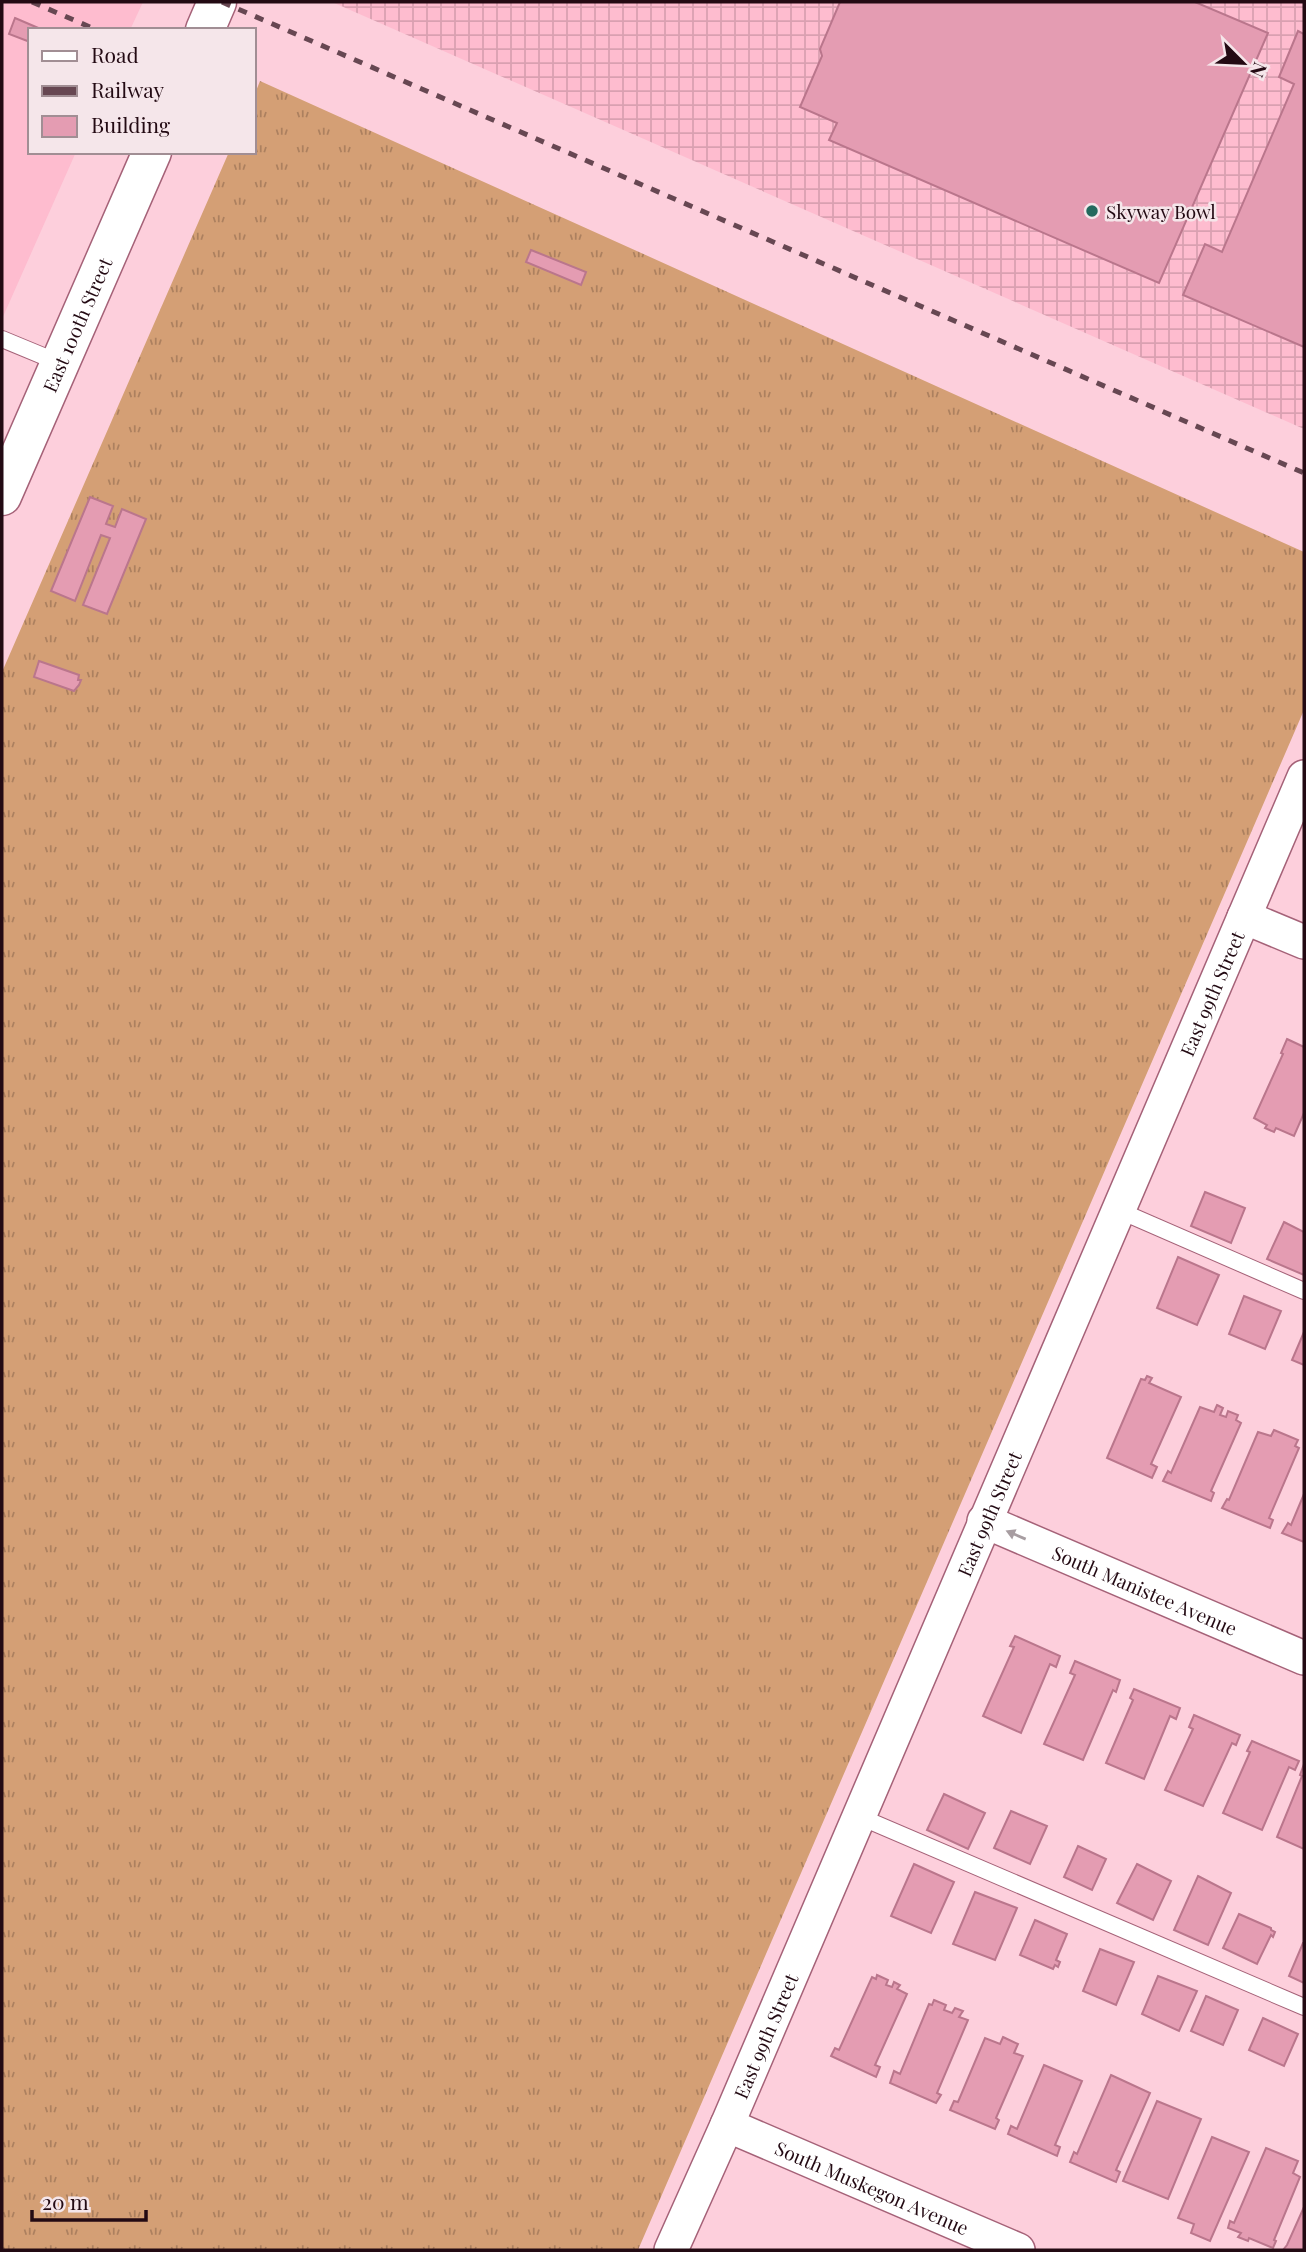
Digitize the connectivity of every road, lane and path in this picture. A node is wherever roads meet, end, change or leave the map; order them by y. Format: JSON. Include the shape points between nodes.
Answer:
{"nodes":[{"id":1,"x":217,"y":2,"type":"edge"},
{"id":2,"x":206,"y":28,"type":"edge"},
{"id":3,"x":151,"y":154,"type":"edge"},
{"id":4,"x":2,"y":339,"type":"edge"},
{"id":5,"x":60,"y":363,"type":"junction"},
{"id":6,"x":2,"y":496,"type":"edge"},
{"id":7,"x":1304,"y":777,"type":"edge"},
{"id":8,"x":1244,"y":917,"type":"junction"},
{"id":9,"x":1304,"y":942,"type":"edge"},
{"id":10,"x":1118,"y":1210,"type":"junction"},
{"id":11,"x":1304,"y":1292,"type":"edge"},
{"id":12,"x":984,"y":1521,"type":"junction"},
{"id":13,"x":1304,"y":1658,"type":"edge"},
{"id":14,"x":859,"y":1816,"type":"junction"},
{"id":15,"x":1304,"y":2007,"type":"edge"},
{"id":16,"x":727,"y":2125,"type":"junction"},
{"id":17,"x":671,"y":2250,"type":"edge"},
{"id":18,"x":1018,"y":2250,"type":"edge"}],
"edges":[{"from":1,"to":2,"type":"main road"},
{"from":3,"to":5,"type":"main road","name":"East 100th Street"},
{"from":4,"to":5,"type":"lane"},
{"from":5,"to":6,"type":"main road","name":"East 100th Street"},
{"from":7,"to":8,"type":"street","name":"East 99th Street"},
{"from":8,"to":9,"type":"street"},
{"from":8,"to":10,"type":"street","name":"East 99th Street"},
{"from":10,"to":11,"type":"lane"},
{"from":10,"to":12,"type":"street","name":"East 99th Street"},
{"from":13,"to":12,"type":"street","name":"South Manistee Avenue","one_way":true},
{"from":12,"to":14,"type":"street","name":"East 99th Street"},
{"from":14,"to":15,"type":"lane"},
{"from":14,"to":16,"type":"street","name":"East 99th Street"},
{"from":16,"to":17,"type":"street","name":"East 99th Street"},
{"from":16,"to":18,"type":"street","name":"South Muskegon Avenue"}]}
